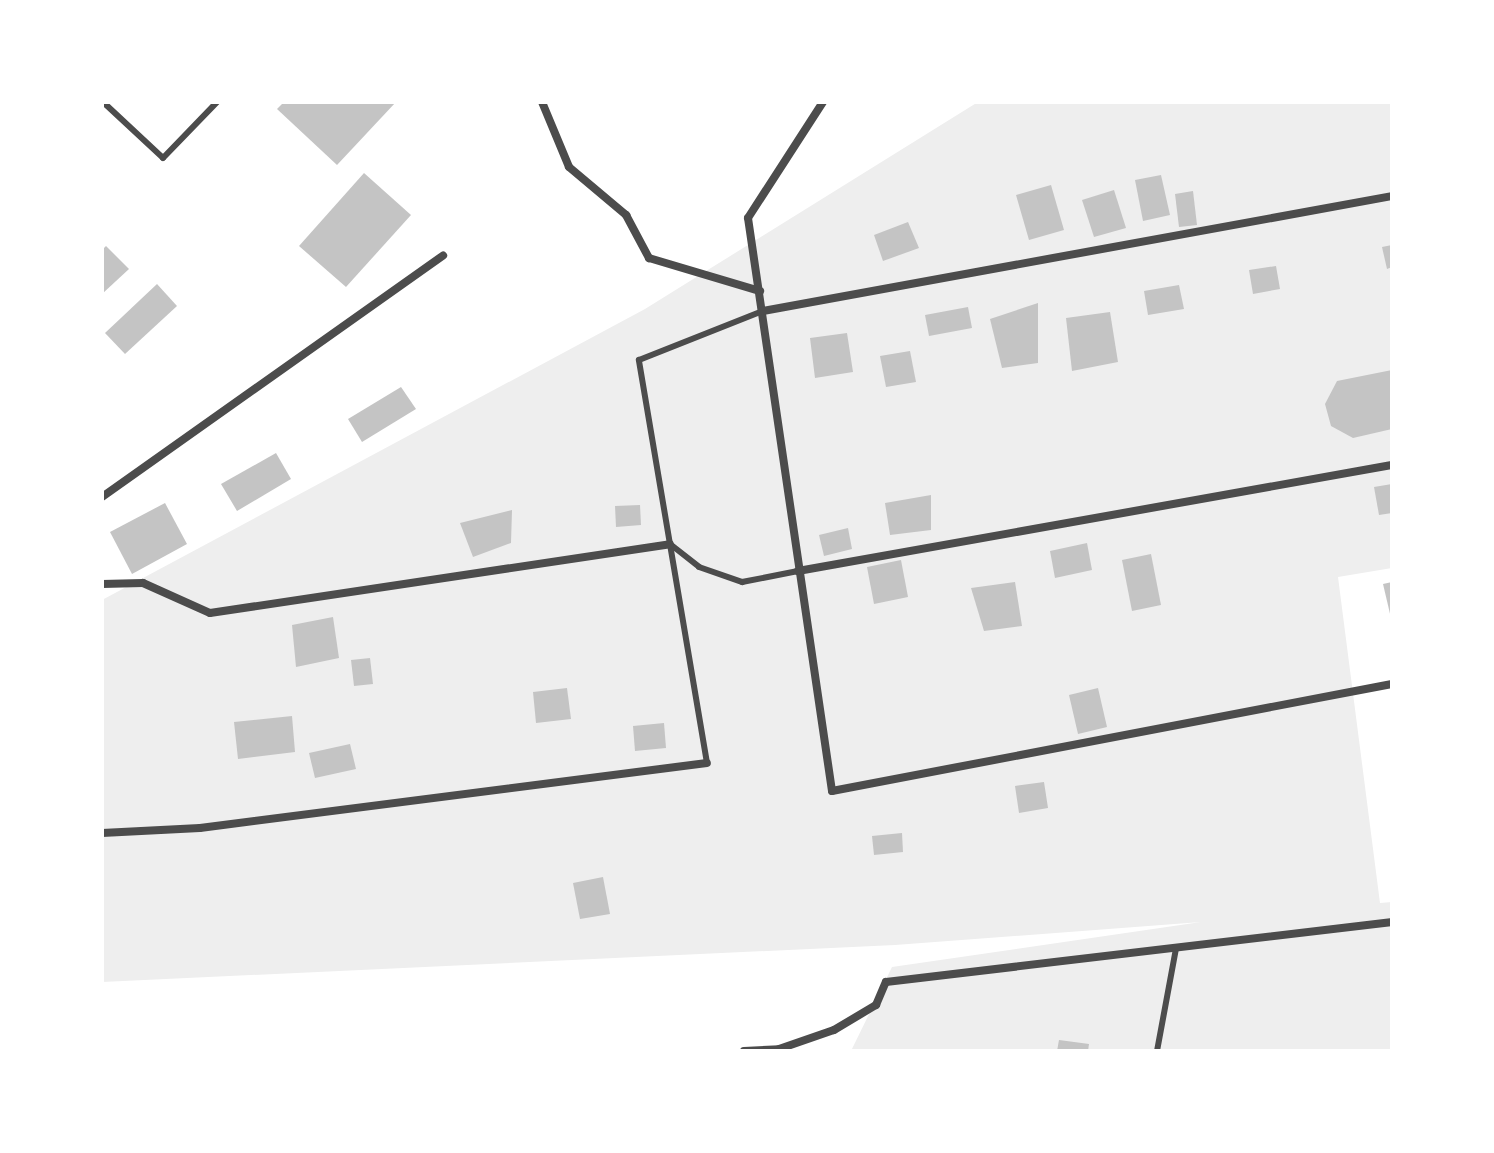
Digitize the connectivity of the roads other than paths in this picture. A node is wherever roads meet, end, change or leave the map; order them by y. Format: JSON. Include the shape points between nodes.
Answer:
{"nodes":[{"id":1,"x":103,"y":102,"type":"edge"},
{"id":2,"x":217,"y":102,"type":"edge"},
{"id":3,"x":542,"y":102,"type":"edge"},
{"id":4,"x":823,"y":102,"type":"edge"},
{"id":5,"x":1392,"y":196,"type":"edge"},
{"id":6,"x":443,"y":256,"type":"dead end"},
{"id":7,"x":760,"y":291,"type":"junction"},
{"id":8,"x":763,"y":311,"type":"junction"},
{"id":9,"x":1392,"y":465,"type":"edge"},
{"id":10,"x":102,"y":497,"type":"edge"},
{"id":11,"x":670,"y":544,"type":"junction"},
{"id":12,"x":798,"y":571,"type":"junction"},
{"id":13,"x":102,"y":584,"type":"edge"},
{"id":14,"x":1392,"y":684,"type":"edge"},
{"id":15,"x":707,"y":763,"type":"joint"},
{"id":16,"x":102,"y":833,"type":"edge"},
{"id":17,"x":1392,"y":922,"type":"edge"},
{"id":18,"x":1176,"y":948,"type":"junction"},
{"id":19,"x":744,"y":1051,"type":"edge"},
{"id":20,"x":1157,"y":1051,"type":"edge"}],
"edges":[{"from":1,"to":2,"type":"lane","via":[[163,158]]},
{"from":3,"to":7,"type":"street","via":[[569,167],[626,215],[649,258]]},
{"from":4,"to":7,"type":"street","via":[[748,218]]},
{"from":5,"to":8,"type":"street"},
{"from":6,"to":10,"type":"street"},
{"from":7,"to":8,"type":"street"},
{"from":8,"to":11,"type":"lane","via":[[639,360]]},
{"from":8,"to":12,"type":"street"},
{"from":9,"to":12,"type":"street"},
{"from":11,"to":12,"type":"lane","via":[[699,567],[742,582]]},
{"from":11,"to":13,"type":"street","via":[[210,613],[143,583]]},
{"from":11,"to":15,"type":"lane"},
{"from":12,"to":14,"type":"street","via":[[832,791]]},
{"from":15,"to":16,"type":"street","via":[[200,828]]},
{"from":17,"to":18,"type":"street"},
{"from":18,"to":19,"type":"street","via":[[886,982],[876,1005],[834,1030],[779,1049]]},
{"from":18,"to":20,"type":"lane"}]}
